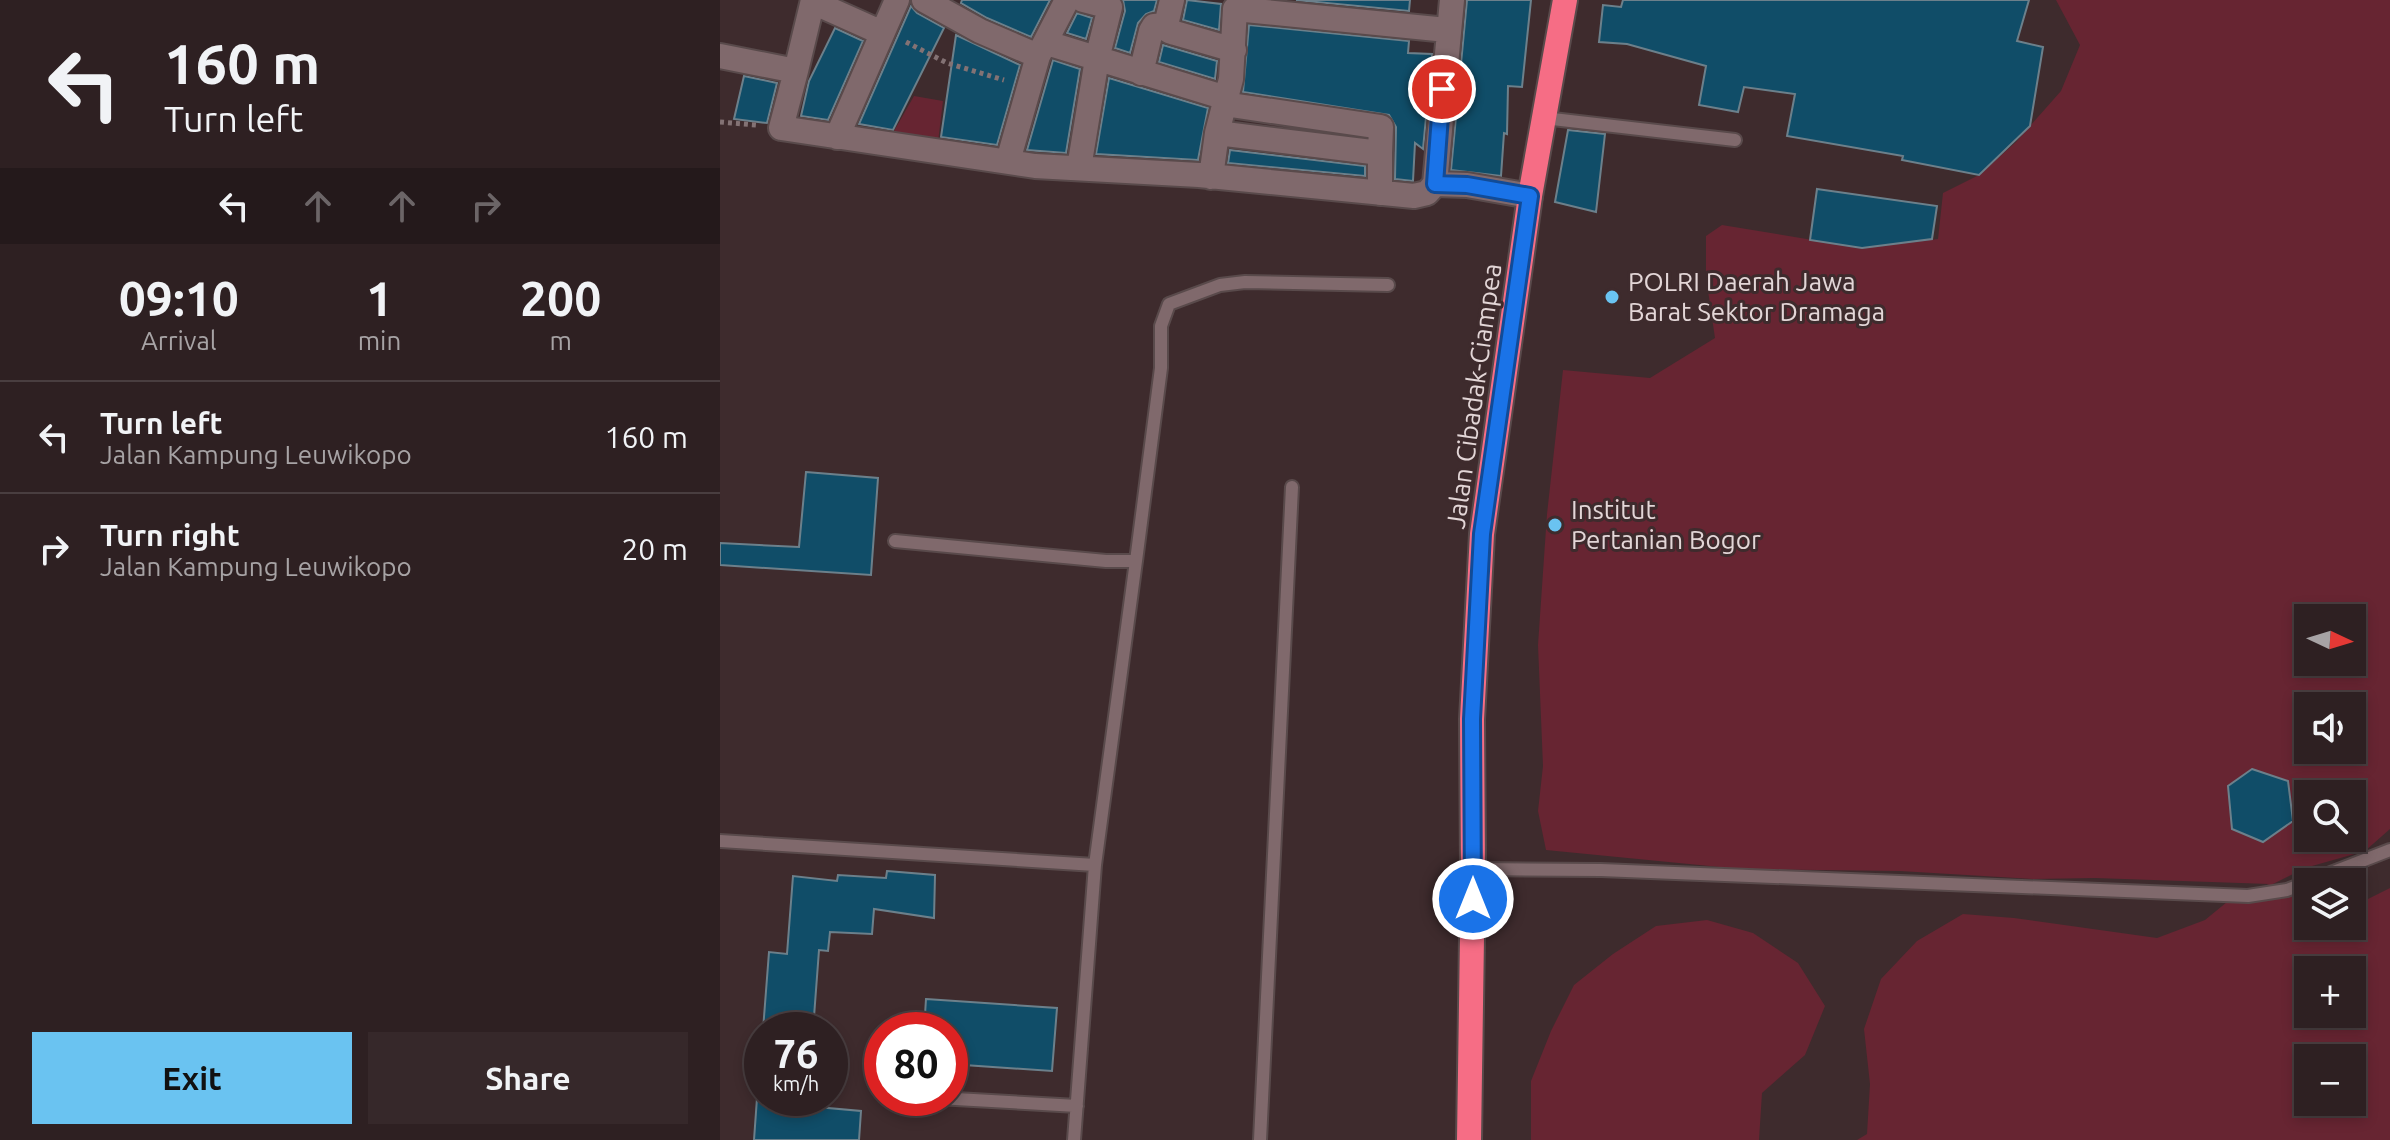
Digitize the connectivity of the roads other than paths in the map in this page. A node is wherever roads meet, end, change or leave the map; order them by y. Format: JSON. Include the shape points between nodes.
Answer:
{"nodes":[{"id":1,"x":897,"y":0,"type":"edge"},
{"id":2,"x":924,"y":0,"type":"edge"},
{"id":3,"x":1082,"y":0,"type":"edge"},
{"id":4,"x":1172,"y":0,"type":"edge"},
{"id":5,"x":1452,"y":0,"type":"edge"},
{"id":6,"x":1565,"y":0,"type":"edge"},
{"id":7,"x":813,"y":1,"type":"edge"},
{"id":8,"x":1245,"y":5,"type":"edge"},
{"id":9,"x":1166,"y":25,"type":"junction"},
{"id":10,"x":877,"y":30,"type":"junction"},
{"id":11,"x":1447,"y":30,"type":"junction"},
{"id":12,"x":1042,"y":50,"type":"junction"},
{"id":13,"x":1234,"y":50,"type":"junction"},
{"id":14,"x":720,"y":56,"type":"edge"},
{"id":15,"x":1097,"y":59,"type":"junction"},
{"id":16,"x":796,"y":71,"type":"junction"},
{"id":17,"x":1141,"y":73,"type":"junction"},
{"id":18,"x":1225,"y":101,"type":"junction"},
{"id":19,"x":1544,"y":118,"type":"junction"},
{"id":20,"x":1217,"y":133,"type":"junction"},
{"id":21,"x":837,"y":137,"type":"junction"},
{"id":22,"x":1735,"y":140,"type":"dead end"},
{"id":23,"x":1380,"y":153,"type":"junction"},
{"id":24,"x":1008,"y":161,"type":"junction"},
{"id":25,"x":1079,"y":168,"type":"junction"},
{"id":26,"x":1211,"y":177,"type":"junction"},
{"id":27,"x":1435,"y":184,"type":"junction"},
{"id":28,"x":1380,"y":193,"type":"junction"},
{"id":29,"x":1530,"y":196,"type":"junction"},
{"id":30,"x":1388,"y":285,"type":"dead end"},
{"id":31,"x":1292,"y":487,"type":"dead end"},
{"id":32,"x":895,"y":541,"type":"dead end"},
{"id":33,"x":1136,"y":561,"type":"junction"},
{"id":34,"x":720,"y":841,"type":"edge"},
{"id":35,"x":2390,"y":850,"type":"edge"},
{"id":36,"x":1095,"y":865,"type":"junction"},
{"id":37,"x":1473,"y":869,"type":"junction"},
{"id":38,"x":968,"y":1100,"type":"edge"},
{"id":39,"x":1077,"y":1106,"type":"junction"},
{"id":40,"x":1074,"y":1140,"type":"edge"},
{"id":41,"x":1260,"y":1140,"type":"edge"},
{"id":42,"x":1469,"y":1140,"type":"edge"}],
"edges":[{"from":1,"to":10,"type":"street"},
{"from":2,"to":12,"type":"street","via":[[980,31]]},
{"from":3,"to":12,"type":"street"},
{"from":3,"to":15,"type":"street","via":[[1110,7]]},
{"from":4,"to":9,"type":"street"},
{"from":5,"to":11,"type":"street"},
{"from":6,"to":19,"type":"highway","name":"Jalan Cibadak-Ciampea"},
{"from":7,"to":10,"type":"street"},
{"from":7,"to":16,"type":"street"},
{"from":8,"to":11,"type":"street","via":[[1293,17]]},
{"from":8,"to":13,"type":"street","via":[[1235,9]]},
{"from":9,"to":13,"type":"street","via":[[1169,31]]},
{"from":9,"to":17,"type":"street","via":[[1151,31]]},
{"from":10,"to":21,"type":"street"},
{"from":11,"to":27,"type":"street"},
{"from":12,"to":15,"type":"street"},
{"from":12,"to":24,"type":"street"},
{"from":13,"to":18,"type":"street"},
{"from":14,"to":16,"type":"street"},
{"from":15,"to":17,"type":"street"},
{"from":15,"to":25,"type":"street"},
{"from":16,"to":21,"type":"street","via":[[781,128]]},
{"from":17,"to":18,"type":"street"},
{"from":18,"to":20,"type":"street"},
{"from":18,"to":23,"type":"street","via":[[1381,127]]},
{"from":19,"to":22,"type":"lane"},
{"from":19,"to":29,"type":"highway","name":"Jalan Cibadak-Ciampea"},
{"from":20,"to":23,"type":"street"},
{"from":20,"to":26,"type":"street"},
{"from":21,"to":24,"type":"street"},
{"from":23,"to":28,"type":"street"},
{"from":24,"to":25,"type":"street"},
{"from":25,"to":26,"type":"street"},
{"from":26,"to":28,"type":"street"},
{"from":27,"to":28,"type":"street","via":[[1414,196]]},
{"from":27,"to":29,"type":"street"},
{"from":29,"to":37,"type":"highway","name":"Jalan Cibadak-Ciampea","via":[[1482,534],[1472,719]]},
{"from":30,"to":33,"type":"lane","via":[[1245,282],[1220,285],[1169,304],[1161,326],[1161,368]]},
{"from":31,"to":41,"type":"lane"},
{"from":32,"to":33,"type":"lane"},
{"from":33,"to":36,"type":"lane"},
{"from":34,"to":36,"type":"lane"},
{"from":35,"to":37,"type":"lane","via":[[2287,890],[2248,896]]},
{"from":36,"to":39,"type":"lane"},
{"from":37,"to":42,"type":"highway","name":"Jalan Cibadak-Ciampea"},
{"from":38,"to":39,"type":"lane"},
{"from":39,"to":40,"type":"lane"}]}
